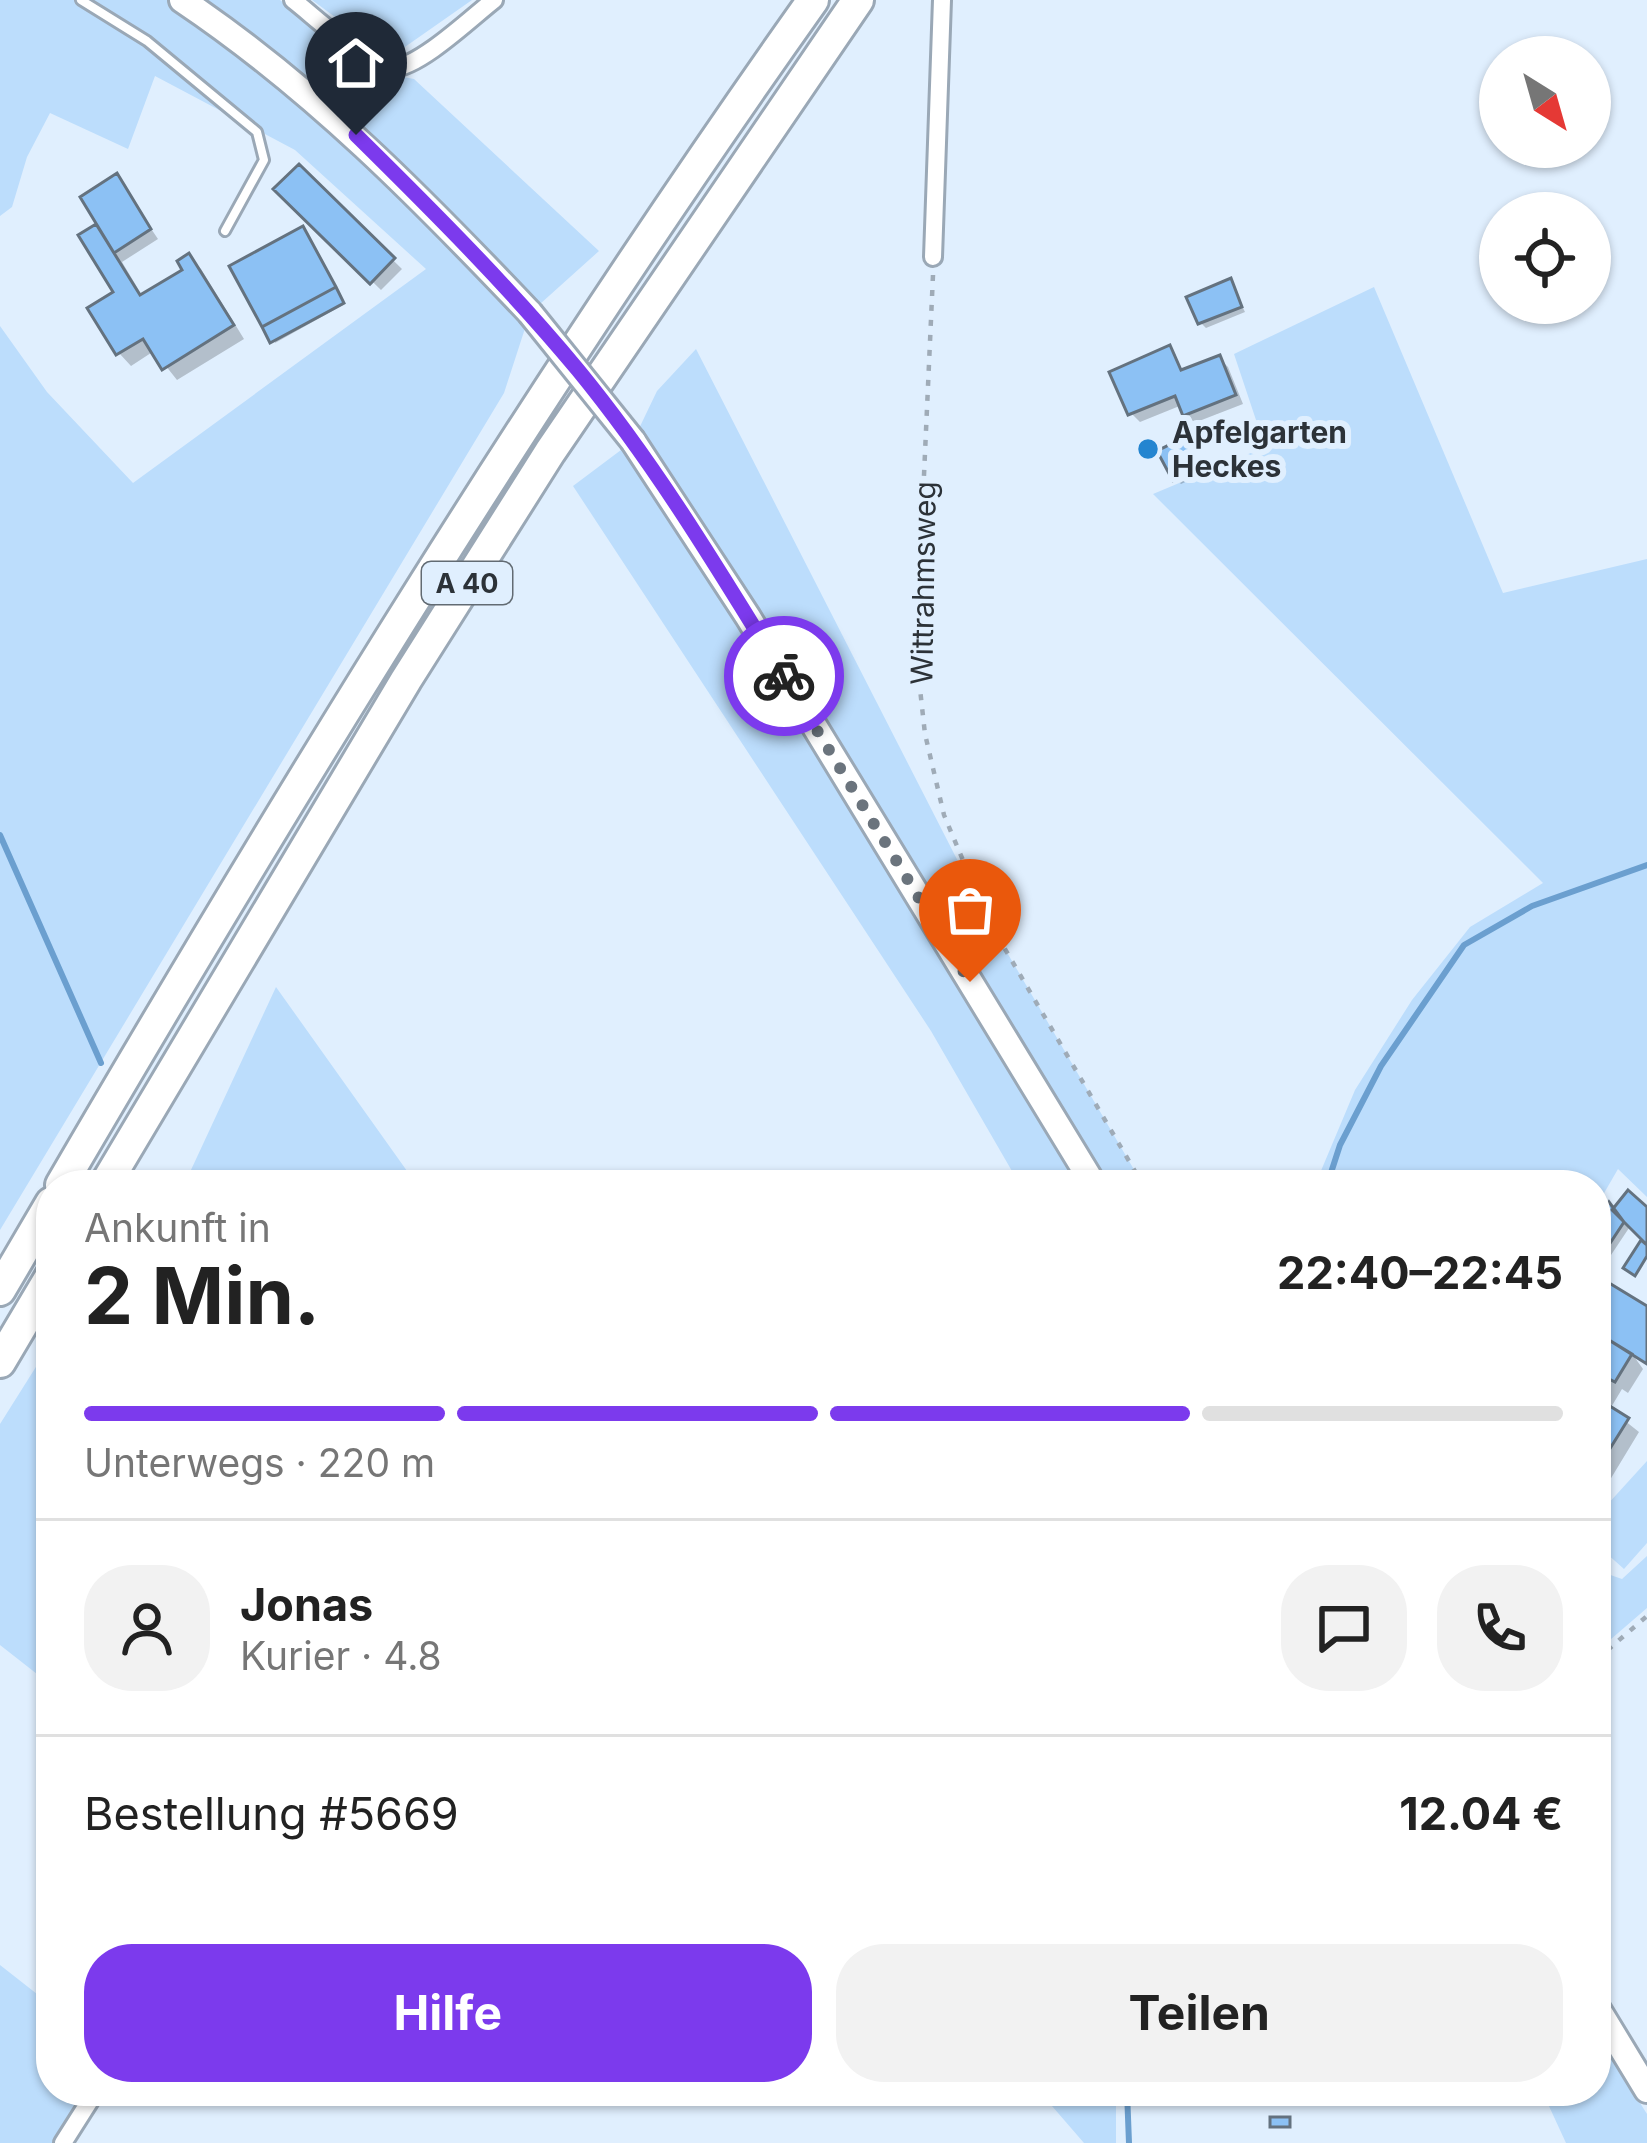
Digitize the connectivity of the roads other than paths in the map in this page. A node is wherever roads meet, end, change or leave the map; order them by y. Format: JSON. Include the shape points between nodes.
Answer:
{"nodes":[{"id":1,"x":80,"y":0,"type":"edge"},
{"id":2,"x":182,"y":0,"type":"edge"},
{"id":3,"x":293,"y":0,"type":"edge"},
{"id":4,"x":494,"y":0,"type":"edge"},
{"id":5,"x":813,"y":0,"type":"edge"},
{"id":6,"x":858,"y":0,"type":"edge"},
{"id":7,"x":941,"y":0,"type":"edge"},
{"id":8,"x":226,"y":231,"type":"dead end"},
{"id":9,"x":933,"y":257,"type":"road end"},
{"id":10,"x":70,"y":1170,"type":"edge"},
{"id":11,"x":114,"y":1170,"type":"edge"},
{"id":12,"x":1085,"y":1170,"type":"edge"},
{"id":13,"x":36,"y":1229,"type":"edge"},
{"id":14,"x":0,"y":1290,"type":"edge"},
{"id":15,"x":36,"y":1301,"type":"edge"},
{"id":16,"x":0,"y":1362,"type":"edge"},
{"id":17,"x":1611,"y":2031,"type":"edge"},
{"id":18,"x":1647,"y":2090,"type":"edge"},
{"id":19,"x":86,"y":2106,"type":"edge"},
{"id":20,"x":63,"y":2143,"type":"edge"}],
"edges":[{"from":1,"to":8,"type":"lane","via":[[147,41],[257,132],[265,160]]},
{"from":2,"to":12,"type":"main road","bridge":true,"via":[[356,135],[530,313],[633,441]]},
{"from":3,"to":4,"type":"street","via":[[377,64],[396,68]]},
{"from":5,"to":10,"type":"highway","number":"A 40","via":[[521,429]]},
{"from":6,"to":11,"type":"highway","number":"A 40","via":[[550,452]]},
{"from":7,"to":9,"type":"street"},
{"from":13,"to":14,"type":"highway"},
{"from":15,"to":16,"type":"highway"},
{"from":17,"to":18,"type":"main road"},
{"from":19,"to":20,"type":"street"}]}
